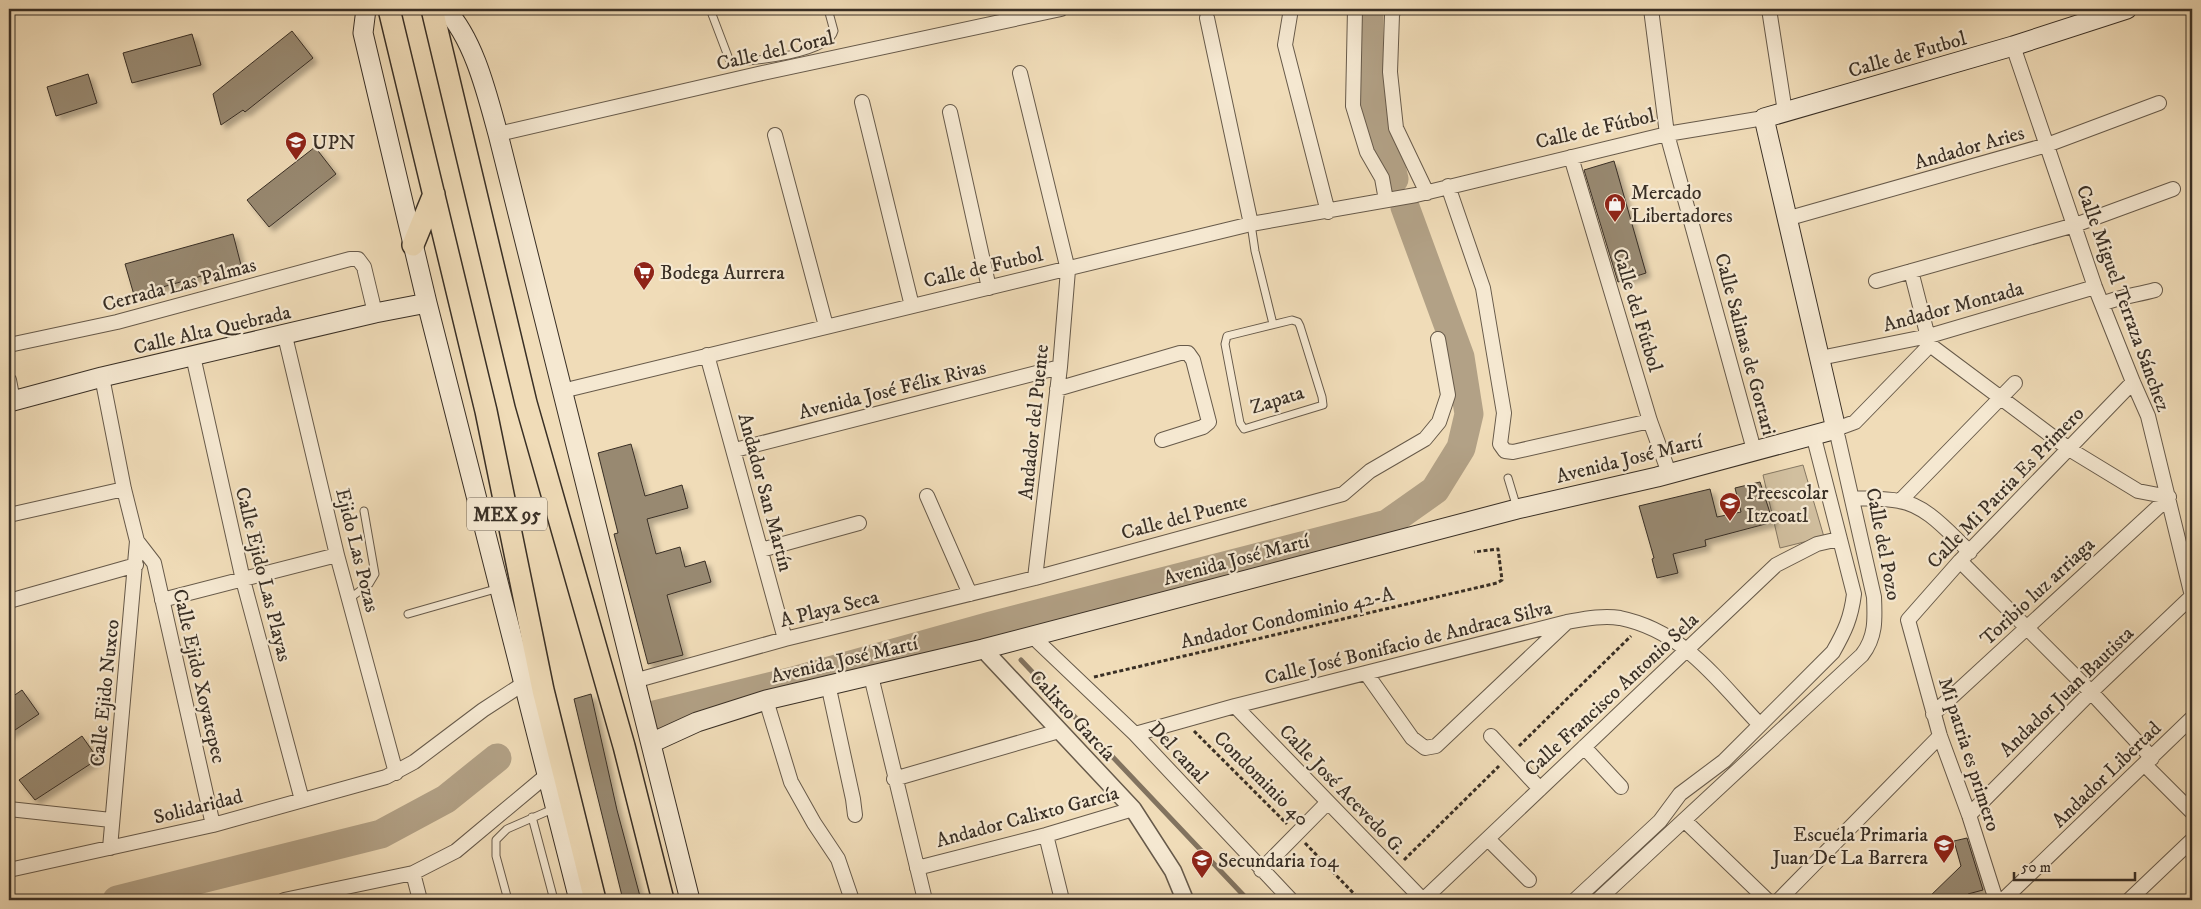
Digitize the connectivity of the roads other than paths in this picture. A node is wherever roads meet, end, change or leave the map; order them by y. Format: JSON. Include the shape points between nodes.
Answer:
{"nodes":[{"id":1,"x":366,"y":9,"type":"edge"},
{"id":2,"x":389,"y":9,"type":"edge"},
{"id":3,"x":432,"y":9,"type":"edge"},
{"id":4,"x":445,"y":9,"type":"edge"},
{"id":5,"x":710,"y":9,"type":"edge"},
{"id":6,"x":828,"y":9,"type":"edge"},
{"id":7,"x":1061,"y":9,"type":"edge"},
{"id":8,"x":1291,"y":9,"type":"edge"},
{"id":9,"x":1355,"y":9,"type":"edge"},
{"id":10,"x":1394,"y":9,"type":"edge"},
{"id":11,"x":1651,"y":9,"type":"edge"},
{"id":12,"x":1769,"y":9,"type":"edge"},
{"id":13,"x":2127,"y":9,"type":"edge"},
{"id":14,"x":1207,"y":18,"type":"dead end"},
{"id":15,"x":2013,"y":46,"type":"junction"},
{"id":16,"x":1020,"y":73,"type":"dead end"},
{"id":17,"x":862,"y":102,"type":"dead end"},
{"id":18,"x":2159,"y":103,"type":"dead end"},
{"id":19,"x":950,"y":112,"type":"dead end"},
{"id":20,"x":1785,"y":112,"type":"junction"},
{"id":21,"x":1764,"y":118,"type":"junction"},
{"id":22,"x":498,"y":134,"type":"junction"},
{"id":23,"x":775,"y":134,"type":"dead end"},
{"id":24,"x":1667,"y":134,"type":"junction"},
{"id":25,"x":2047,"y":145,"type":"junction"},
{"id":26,"x":1571,"y":157,"type":"junction"},
{"id":27,"x":1448,"y":186,"type":"junction"},
{"id":28,"x":2173,"y":189,"type":"dead end"},
{"id":29,"x":434,"y":194,"type":"junction"},
{"id":30,"x":1422,"y":194,"type":"junction"},
{"id":31,"x":1386,"y":200,"type":"junction"},
{"id":32,"x":1328,"y":212,"type":"junction"},
{"id":33,"x":1786,"y":218,"type":"junction"},
{"id":34,"x":1251,"y":224,"type":"junction"},
{"id":35,"x":2075,"y":225,"type":"junction"},
{"id":36,"x":413,"y":246,"type":"junction"},
{"id":37,"x":1068,"y":270,"type":"junction"},
{"id":38,"x":1911,"y":271,"type":"junction"},
{"id":39,"x":1876,"y":281,"type":"dead end"},
{"id":40,"x":2095,"y":287,"type":"junction"},
{"id":41,"x":989,"y":288,"type":"junction"},
{"id":42,"x":2155,"y":290,"type":"dead end"},
{"id":43,"x":427,"y":304,"type":"junction"},
{"id":44,"x":2102,"y":304,"type":"junction"},
{"id":45,"x":912,"y":306,"type":"junction"},
{"id":46,"x":375,"y":313,"type":"junction"},
{"id":47,"x":1273,"y":324,"type":"junction"},
{"id":48,"x":826,"y":326,"type":"junction"},
{"id":49,"x":285,"y":336,"type":"junction"},
{"id":50,"x":1438,"y":339,"type":"dead end"},
{"id":51,"x":1929,"y":341,"type":"junction"},
{"id":52,"x":9,"y":345,"type":"edge"},
{"id":53,"x":707,"y":355,"type":"junction"},
{"id":54,"x":193,"y":356,"type":"junction"},
{"id":55,"x":1820,"y":358,"type":"junction"},
{"id":56,"x":1060,"y":366,"type":"junction"},
{"id":57,"x":102,"y":377,"type":"junction"},
{"id":58,"x":9,"y":380,"type":"edge"},
{"id":59,"x":2132,"y":382,"type":"junction"},
{"id":60,"x":2015,"y":383,"type":"dead end"},
{"id":61,"x":1057,"y":389,"type":"junction"},
{"id":62,"x":562,"y":391,"type":"junction"},
{"id":63,"x":2000,"y":398,"type":"junction"},
{"id":64,"x":11,"y":402,"type":"edge"},
{"id":65,"x":1650,"y":420,"type":"junction"},
{"id":66,"x":1836,"y":429,"type":"junction"},
{"id":67,"x":1813,"y":434,"type":"junction"},
{"id":68,"x":1162,"y":440,"type":"dead end"},
{"id":69,"x":2069,"y":449,"type":"junction"},
{"id":70,"x":735,"y":450,"type":"junction"},
{"id":71,"x":1754,"y":450,"type":"junction"},
{"id":72,"x":1669,"y":473,"type":"junction"},
{"id":73,"x":1508,"y":478,"type":"dead end"},
{"id":74,"x":124,"y":490,"type":"junction"},
{"id":75,"x":927,"y":496,"type":"dead end"},
{"id":76,"x":1853,"y":498,"type":"junction"},
{"id":77,"x":2169,"y":498,"type":"junction"},
{"id":78,"x":1900,"y":501,"type":"junction"},
{"id":79,"x":1517,"y":509,"type":"junction"},
{"id":80,"x":364,"y":511,"type":"dead end"},
{"id":81,"x":9,"y":515,"type":"edge"},
{"id":82,"x":858,"y":523,"type":"dead end"},
{"id":83,"x":1840,"y":539,"type":"junction"},
{"id":84,"x":138,"y":542,"type":"junction"},
{"id":85,"x":761,"y":550,"type":"junction"},
{"id":86,"x":337,"y":556,"type":"junction"},
{"id":87,"x":1965,"y":557,"type":"junction"},
{"id":88,"x":136,"y":565,"type":"junction"},
{"id":89,"x":1035,"y":578,"type":"junction"},
{"id":90,"x":243,"y":580,"type":"junction"},
{"id":91,"x":499,"y":588,"type":"junction"},
{"id":92,"x":970,"y":594,"type":"junction"},
{"id":93,"x":2192,"y":596,"type":"edge"},
{"id":94,"x":349,"y":599,"type":"junction"},
{"id":95,"x":162,"y":600,"type":"junction"},
{"id":96,"x":9,"y":601,"type":"edge"},
{"id":97,"x":408,"y":614,"type":"dead end"},
{"id":98,"x":1908,"y":620,"type":"joint"},
{"id":99,"x":1567,"y":622,"type":"junction"},
{"id":100,"x":2026,"y":627,"type":"junction"},
{"id":101,"x":1032,"y":636,"type":"junction"},
{"id":102,"x":785,"y":639,"type":"junction"},
{"id":103,"x":983,"y":649,"type":"junction"},
{"id":104,"x":1688,"y":649,"type":"junction"},
{"id":105,"x":1366,"y":673,"type":"junction"},
{"id":106,"x":871,"y":676,"type":"junction"},
{"id":107,"x":634,"y":681,"type":"junction"},
{"id":108,"x":523,"y":684,"type":"junction"},
{"id":109,"x":828,"y":684,"type":"junction"},
{"id":110,"x":2091,"y":692,"type":"junction"},
{"id":111,"x":766,"y":700,"type":"junction"},
{"id":112,"x":1235,"y":706,"type":"junction"},
{"id":113,"x":1933,"y":714,"type":"junction"},
{"id":114,"x":2192,"y":718,"type":"edge"},
{"id":115,"x":1760,"y":725,"type":"junction"},
{"id":116,"x":1058,"y":731,"type":"junction"},
{"id":117,"x":1135,"y":734,"type":"junction"},
{"id":118,"x":1490,"y":736,"type":"dead end"},
{"id":119,"x":1940,"y":736,"type":"junction"},
{"id":120,"x":651,"y":743,"type":"junction"},
{"id":121,"x":1584,"y":747,"type":"junction"},
{"id":122,"x":2149,"y":762,"type":"junction"},
{"id":123,"x":396,"y":773,"type":"junction"},
{"id":124,"x":547,"y":775,"type":"junction"},
{"id":125,"x":894,"y":779,"type":"junction"},
{"id":126,"x":1621,"y":787,"type":"dead end"},
{"id":127,"x":1540,"y":789,"type":"junction"},
{"id":128,"x":302,"y":800,"type":"junction"},
{"id":129,"x":1327,"y":803,"type":"junction"},
{"id":130,"x":555,"y":808,"type":"junction"},
{"id":131,"x":9,"y":809,"type":"edge"},
{"id":132,"x":1133,"y":809,"type":"junction"},
{"id":133,"x":2192,"y":812,"type":"edge"},
{"id":134,"x":855,"y":815,"type":"dead end"},
{"id":135,"x":1969,"y":815,"type":"junction"},
{"id":136,"x":532,"y":817,"type":"junction"},
{"id":137,"x":111,"y":820,"type":"junction"},
{"id":138,"x":1685,"y":821,"type":"junction"},
{"id":139,"x":213,"y":825,"type":"junction"},
{"id":140,"x":1046,"y":835,"type":"junction"},
{"id":141,"x":1488,"y":839,"type":"junction"},
{"id":142,"x":2192,"y":840,"type":"edge"},
{"id":143,"x":110,"y":848,"type":"junction"},
{"id":144,"x":917,"y":868,"type":"junction"},
{"id":145,"x":9,"y":870,"type":"edge"},
{"id":146,"x":1261,"y":870,"type":"junction"},
{"id":147,"x":413,"y":873,"type":"junction"},
{"id":148,"x":1529,"y":880,"type":"dead end"},
{"id":149,"x":330,"y":895,"type":"edge"},
{"id":150,"x":1762,"y":899,"type":"edge"},
{"id":151,"x":284,"y":900,"type":"edge"},
{"id":152,"x":420,"y":900,"type":"edge"},
{"id":153,"x":508,"y":900,"type":"edge"},
{"id":154,"x":554,"y":900,"type":"edge"},
{"id":155,"x":579,"y":900,"type":"edge"},
{"id":156,"x":595,"y":900,"type":"edge"},
{"id":157,"x":664,"y":900,"type":"edge"},
{"id":158,"x":690,"y":900,"type":"edge"},
{"id":159,"x":852,"y":900,"type":"edge"},
{"id":160,"x":925,"y":900,"type":"edge"},
{"id":161,"x":1062,"y":900,"type":"edge"},
{"id":162,"x":1185,"y":900,"type":"edge"},
{"id":163,"x":1292,"y":900,"type":"edge"},
{"id":164,"x":1423,"y":900,"type":"edge"},
{"id":165,"x":1575,"y":900,"type":"edge"},
{"id":166,"x":1598,"y":900,"type":"edge"},
{"id":167,"x":1779,"y":900,"type":"edge"},
{"id":168,"x":1996,"y":900,"type":"edge"},
{"id":169,"x":2003,"y":900,"type":"edge"},
{"id":170,"x":2129,"y":900,"type":"edge"}],
"edges":[{"from":1,"to":36,"type":"main road","via":[[363,32]]},
{"from":2,"to":29,"type":"main road","number":"MEX 95"},
{"from":3,"to":157,"type":"main road","number":"MEX 95","via":[[526,403],[624,746]]},
{"from":4,"to":22,"type":"main road","via":[[454,19],[481,73]]},
{"from":5,"to":6,"type":"lane","via":[[732,62],[766,60],[828,41],[834,31]]},
{"from":7,"to":22,"type":"street","name":"Calle del Coral"},
{"from":8,"to":32,"type":"street","via":[[1284,45]]},
{"from":9,"to":31,"type":"street","via":[[1353,106],[1367,152],[1382,178]]},
{"from":10,"to":30,"type":"street","via":[[1390,72],[1396,128]]},
{"from":11,"to":24,"type":"street","name":"Calle Salinas de Gortari"},
{"from":12,"to":20,"type":"street"},
{"from":13,"to":15,"type":"main road","name":"Calle de Futbol"},
{"from":14,"to":34,"type":"street"},
{"from":15,"to":20,"type":"main road","name":"Calle de Futbol"},
{"from":15,"to":25,"type":"street","name":"Calle Miguel Terraza Sánchez"},
{"from":16,"to":37,"type":"street","name":"Andador del Puente"},
{"from":17,"to":45,"type":"street"},
{"from":18,"to":25,"type":"street","name":"Andador Aries"},
{"from":19,"to":41,"type":"street"},
{"from":20,"to":21,"type":"main road","name":"Calle de Fútbol"},
{"from":21,"to":24,"type":"street","name":"Calle de Fútbol"},
{"from":21,"to":33,"type":"main road","name":"Calle del Pozo"},
{"from":22,"to":62,"type":"main road"},
{"from":23,"to":48,"type":"street"},
{"from":24,"to":26,"type":"street","name":"Calle de Fútbol"},
{"from":24,"to":71,"type":"street","name":"Calle Salinas de Gortari"},
{"from":25,"to":33,"type":"street","name":"Andador Aries"},
{"from":25,"to":35,"type":"street","name":"Calle Miguel Terraza Sánchez"},
{"from":26,"to":27,"type":"street","name":"Calle de Fútbol"},
{"from":26,"to":65,"type":"street","name":"Calle del Fútbol"},
{"from":27,"to":30,"type":"street","name":"Calle de Fútbol"},
{"from":27,"to":65,"type":"street","via":[[1483,288],[1500,380],[1504,413],[1500,444],[1505,451],[1514,452]]},
{"from":28,"to":35,"type":"street"},
{"from":29,"to":36,"type":"main road"},
{"from":29,"to":156,"type":"main road","number":"MEX 95","via":[[486,411],[543,690]]},
{"from":30,"to":31,"type":"street","name":"Calle de Futbol"},
{"from":31,"to":32,"type":"street","name":"Calle de Futbol"},
{"from":32,"to":34,"type":"street","name":"Calle de Futbol"},
{"from":33,"to":55,"type":"main road","name":"Calle del Pozo"},
{"from":34,"to":37,"type":"street","name":"Calle de Futbol"},
{"from":34,"to":47,"type":"lane"},
{"from":35,"to":38,"type":"street"},
{"from":35,"to":40,"type":"street","name":"Calle Miguel Terraza Sánchez"},
{"from":36,"to":43,"type":"main road"},
{"from":37,"to":41,"type":"street","name":"Calle de Futbol"},
{"from":37,"to":56,"type":"street","name":"Andador del Puente"},
{"from":38,"to":39,"type":"street"},
{"from":38,"to":51,"type":"street"},
{"from":40,"to":44,"type":"street","name":"Calle Miguel Terraza Sánchez"},
{"from":40,"to":51,"type":"street","name":"Andador Montada"},
{"from":41,"to":45,"type":"street","name":"Calle de Futbol"},
{"from":42,"to":44,"type":"street"},
{"from":43,"to":46,"type":"main road","name":"Calle Alta Quebrada"},
{"from":43,"to":91,"type":"main road"},
{"from":44,"to":59,"type":"street","name":"Calle Miguel Terraza Sánchez"},
{"from":45,"to":48,"type":"street","name":"Calle de Futbol"},
{"from":46,"to":49,"type":"main road","name":"Calle Alta Quebrada"},
{"from":46,"to":52,"type":"street","name":"Cerrada Las Palmas","via":[[364,267],[358,259],[350,259],[117,322]]},
{"from":47,"to":47,"type":"lane","name":"Zapata","via":[[1227,336],[1225,344],[1244,430],[1323,405],[1298,322]]},
{"from":48,"to":53,"type":"street","name":"Calle de Futbol"},
{"from":49,"to":54,"type":"main road","name":"Calle Alta Quebrada"},
{"from":49,"to":86,"type":"street","name":"Ejido Las Pozas"},
{"from":50,"to":89,"type":"street","name":"Calle del Puente","via":[[1448,395],[1439,422],[1425,440],[1370,471],[1343,494]]},
{"from":51,"to":55,"type":"street","name":"Andador Montada"},
{"from":51,"to":63,"type":"street"},
{"from":51,"to":66,"type":"street","via":[[1855,422]]},
{"from":53,"to":62,"type":"street","name":"Calle de Futbol"},
{"from":53,"to":70,"type":"street","name":"Andador San Martín"},
{"from":54,"to":57,"type":"main road","name":"Calle Alta Quebrada"},
{"from":54,"to":90,"type":"street","name":"Calle Ejido Las Playas"},
{"from":55,"to":66,"type":"main road","name":"Calle del Pozo"},
{"from":56,"to":61,"type":"street","name":"Andador del Puente"},
{"from":56,"to":70,"type":"street","name":"Avenida José Félix Rivas"},
{"from":57,"to":64,"type":"main road","name":"Calle Alta Quebrada"},
{"from":57,"to":74,"type":"street"},
{"from":58,"to":64,"type":"street"},
{"from":59,"to":69,"type":"street","name":"Calle Mi Patria Es Primero"},
{"from":59,"to":77,"type":"street","name":"Calle Miguel Terraza Sánchez","via":[[2148,416]]},
{"from":60,"to":63,"type":"street"},
{"from":61,"to":68,"type":"street","via":[[1188,353],[1193,360],[1209,422],[1203,427]]},
{"from":61,"to":89,"type":"street","name":"Andador del Puente"},
{"from":62,"to":107,"type":"main road"},
{"from":63,"to":69,"type":"street"},
{"from":63,"to":78,"type":"street"},
{"from":65,"to":72,"type":"street","name":"Calle del Fútbol"},
{"from":66,"to":67,"type":"main road","name":"Avenida José Martí"},
{"from":66,"to":76,"type":"street","name":"Calle del Pozo"},
{"from":67,"to":71,"type":"main road","name":"Avenida José Martí"},
{"from":67,"to":83,"type":"street"},
{"from":69,"to":77,"type":"street","via":[[2138,491]]},
{"from":69,"to":87,"type":"street","name":"Calle Mi Patria Es Primero"},
{"from":70,"to":85,"type":"street","name":"Andador San Martín"},
{"from":71,"to":72,"type":"main road","name":"Avenida José Martí"},
{"from":72,"to":79,"type":"main road","name":"Avenida José Martí"},
{"from":73,"to":79,"type":"lane"},
{"from":74,"to":81,"type":"street"},
{"from":74,"to":84,"type":"street"},
{"from":75,"to":92,"type":"street"},
{"from":76,"to":78,"type":"street"},
{"from":76,"to":138,"type":"street","name":"Calle del Pozo","via":[[1874,598],[1875,625],[1870,645]]},
{"from":77,"to":93,"type":"street","name":"Calle Miguel Terraza Sánchez"},
{"from":77,"to":100,"type":"street","name":"Toribio luz arriaga"},
{"from":78,"to":87,"type":"street","via":[[1925,512]]},
{"from":79,"to":101,"type":"main road","name":"Avenida José Martí"},
{"from":80,"to":94,"type":"lane","via":[[375,574],[369,584]]},
{"from":82,"to":85,"type":"street"},
{"from":83,"to":104,"type":"street","name":"Calle Francisco Antonio Sela","via":[[1817,544],[1776,565]]},
{"from":83,"to":115,"type":"street","via":[[1854,594],[1851,617],[1833,652]]},
{"from":84,"to":88,"type":"street","name":"Calle Ejido Nuxco"},
{"from":84,"to":95,"type":"street","name":"Calle Ejido Xoyatepec","via":[[154,563]]},
{"from":85,"to":102,"type":"street","name":"Andador San Martín"},
{"from":86,"to":90,"type":"street"},
{"from":86,"to":94,"type":"street","name":"Ejido Las Pozas"},
{"from":87,"to":98,"type":"street","name":"Calle Mi Patria Es Primero"},
{"from":87,"to":100,"type":"street"},
{"from":88,"to":96,"type":"street"},
{"from":88,"to":137,"type":"street","name":"Calle Ejido Nuxco"},
{"from":89,"to":92,"type":"street","name":"A Playa Seca"},
{"from":90,"to":95,"type":"street"},
{"from":90,"to":128,"type":"street","name":"Calle Ejido Las Playas"},
{"from":91,"to":97,"type":"lane"},
{"from":91,"to":108,"type":"main road"},
{"from":92,"to":102,"type":"street","name":"A Playa Seca"},
{"from":93,"to":110,"type":"street","name":"Andador Juan Bautista"},
{"from":94,"to":123,"type":"street","name":"Ejido Las Pozas"},
{"from":95,"to":139,"type":"street","name":"Calle Ejido Xoyatepec"},
{"from":98,"to":113,"type":"street","name":"Mi patria es primero"},
{"from":99,"to":104,"type":"street","name":"Calle José Bonifacio de Andraca Silva","via":[[1620,618],[1664,634]]},
{"from":99,"to":105,"type":"street","name":"Calle José Bonifacio de Andraca Silva"},
{"from":99,"to":105,"type":"street","via":[[1436,746],[1425,748],[1412,738]]},
{"from":100,"to":110,"type":"street"},
{"from":100,"to":113,"type":"street","name":"Toribio luz arriaga"},
{"from":101,"to":103,"type":"main road","name":"Avenida José Martí"},
{"from":101,"to":117,"type":"street","name":"Del canal"},
{"from":102,"to":107,"type":"street","name":"A Playa Seca"},
{"from":103,"to":106,"type":"main road","name":"Avenida José Martí"},
{"from":103,"to":116,"type":"street","name":"Calixto García"},
{"from":104,"to":115,"type":"street","name":"Calle José Bonifacio de Andraca Silva"},
{"from":104,"to":121,"type":"street","name":"Calle Francisco Antonio Sela"},
{"from":105,"to":112,"type":"street","name":"Calle José Bonifacio de Andraca Silva"},
{"from":106,"to":109,"type":"main road","name":"Avenida José Martí"},
{"from":106,"to":125,"type":"street"},
{"from":107,"to":120,"type":"main road"},
{"from":108,"to":123,"type":"street","name":"Solidaridad"},
{"from":108,"to":124,"type":"main road"},
{"from":109,"to":111,"type":"main road","name":"Avenida José Martí"},
{"from":109,"to":134,"type":"street"},
{"from":110,"to":122,"type":"street"},
{"from":110,"to":135,"type":"street","name":"Andador Juan Bautista"},
{"from":111,"to":120,"type":"main road","name":"Avenida José Martí","via":[[697,722]]},
{"from":111,"to":159,"type":"street","via":[[790,782],[838,859]]},
{"from":112,"to":117,"type":"street","name":"Calle José Bonifacio de Andraca Silva"},
{"from":112,"to":129,"type":"street","name":"Calle José Acevedo G."},
{"from":113,"to":119,"type":"street","name":"Mi patria es primero"},
{"from":114,"to":122,"type":"street","name":"Andador Libertad"},
{"from":115,"to":165,"type":"street","via":[[1724,761],[1680,794],[1660,821]]},
{"from":116,"to":125,"type":"street"},
{"from":116,"to":132,"type":"street","name":"Calixto García"},
{"from":117,"to":146,"type":"street","name":"Del canal"},
{"from":118,"to":127,"type":"street"},
{"from":119,"to":135,"type":"street","name":"Mi patria es primero"},
{"from":119,"to":167,"type":"street"},
{"from":120,"to":158,"type":"main road"},
{"from":121,"to":126,"type":"street"},
{"from":121,"to":127,"type":"street","name":"Calle Francisco Antonio Sela"},
{"from":122,"to":133,"type":"street"},
{"from":122,"to":169,"type":"street","name":"Andador Libertad"},
{"from":123,"to":128,"type":"street","name":"Solidaridad"},
{"from":124,"to":130,"type":"main road"},
{"from":124,"to":147,"type":"street","via":[[456,851]]},
{"from":125,"to":144,"type":"street"},
{"from":127,"to":141,"type":"street","name":"Calle Francisco Antonio Sela"},
{"from":128,"to":139,"type":"street","name":"Solidaridad"},
{"from":129,"to":146,"type":"street"},
{"from":129,"to":164,"type":"street","name":"Calle José Acevedo G."},
{"from":130,"to":136,"type":"lane"},
{"from":130,"to":155,"type":"main road"},
{"from":131,"to":137,"type":"street"},
{"from":132,"to":140,"type":"street","name":"Andador Calixto García"},
{"from":132,"to":162,"type":"street","name":"Andador Calixto García","via":[[1174,871]]},
{"from":135,"to":168,"type":"street","name":"Mi patria es primero"},
{"from":136,"to":153,"type":"lane","via":[[507,829],[496,840],[496,856]]},
{"from":136,"to":154,"type":"lane"},
{"from":137,"to":143,"type":"street","name":"Calle Ejido Nuxco"},
{"from":138,"to":150,"type":"street"},
{"from":138,"to":166,"type":"street","name":"Calle del Pozo"},
{"from":139,"to":143,"type":"street","name":"Solidaridad"},
{"from":140,"to":144,"type":"street","name":"Andador Calixto García"},
{"from":140,"to":161,"type":"street"},
{"from":141,"to":148,"type":"street"},
{"from":141,"to":164,"type":"street","name":"Calle Francisco Antonio Sela"},
{"from":142,"to":170,"type":"street"},
{"from":143,"to":145,"type":"street","name":"Solidaridad"},
{"from":144,"to":160,"type":"street"},
{"from":146,"to":163,"type":"street","name":"Del canal"},
{"from":147,"to":149,"type":"street"},
{"from":147,"to":152,"type":"street"},
{"from":149,"to":151,"type":"street"}]}
